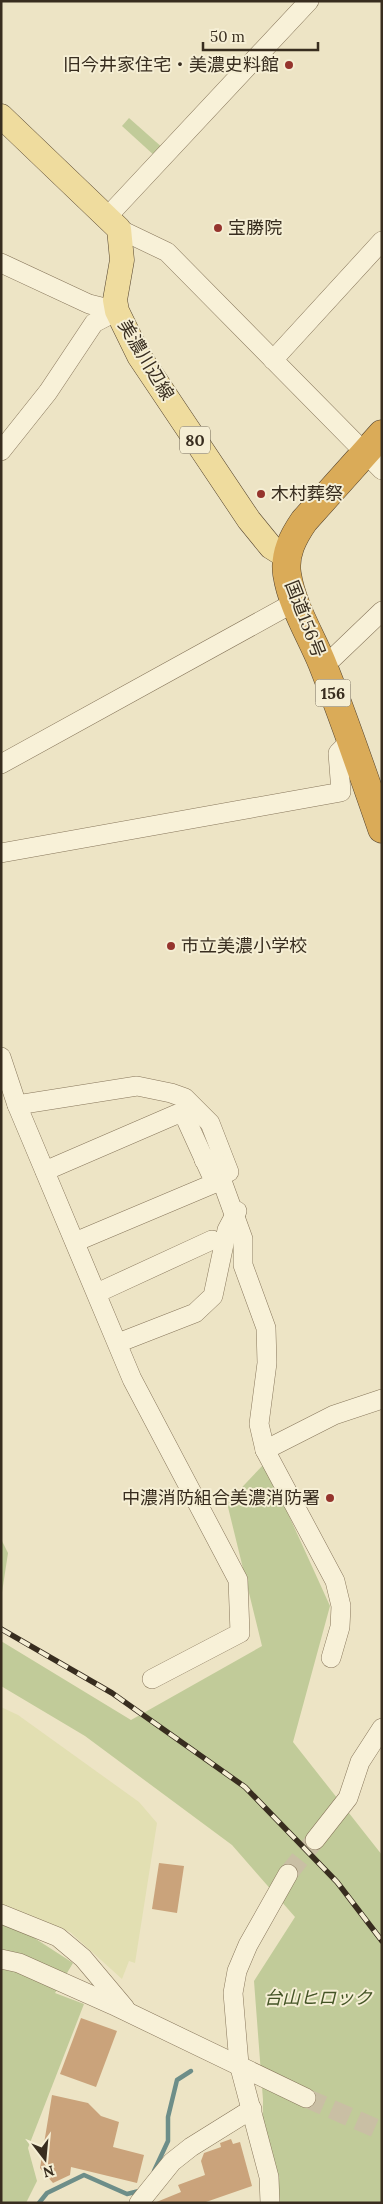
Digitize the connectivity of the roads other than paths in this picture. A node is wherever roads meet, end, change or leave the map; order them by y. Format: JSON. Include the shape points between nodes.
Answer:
{"nodes":[{"id":1,"x":310,"y":1,"type":"edge"},
{"id":2,"x":1,"y":116,"type":"edge"},
{"id":3,"x":114,"y":222,"type":"junction"},
{"id":4,"x":382,"y":241,"type":"edge"},
{"id":5,"x":1,"y":263,"type":"edge"},
{"id":6,"x":117,"y":311,"type":"junction"},
{"id":7,"x":273,"y":360,"type":"junction"},
{"id":8,"x":1,"y":451,"type":"edge"},
{"id":9,"x":376,"y":452,"type":"edge"},
{"id":10,"x":286,"y":557,"type":"junction"},
{"id":11,"x":295,"y":602,"type":"junction"},
{"id":12,"x":382,"y":611,"type":"edge"},
{"id":13,"x":322,"y":662,"type":"junction"},
{"id":14,"x":350,"y":740,"type":"junction"},
{"id":15,"x":1,"y":764,"type":"edge"},
{"id":16,"x":382,"y":829,"type":"edge"},
{"id":17,"x":1,"y":853,"type":"edge"},
{"id":18,"x":1,"y":1058,"type":"edge"},
{"id":19,"x":17,"y":1105,"type":"junction"},
{"id":20,"x":204,"y":1160,"type":"junction"},
{"id":21,"x":45,"y":1171,"type":"junction"},
{"id":22,"x":235,"y":1217,"type":"junction"},
{"id":23,"x":212,"y":1240,"type":"dead end"},
{"id":24,"x":75,"y":1242,"type":"junction"},
{"id":25,"x":96,"y":1293,"type":"junction"},
{"id":26,"x":118,"y":1343,"type":"junction"},
{"id":27,"x":382,"y":1400,"type":"edge"},
{"id":28,"x":265,"y":1450,"type":"junction"},
{"id":29,"x":331,"y":1658,"type":"dead end"},
{"id":30,"x":152,"y":1679,"type":"dead end"},
{"id":31,"x":382,"y":1728,"type":"edge"},
{"id":32,"x":315,"y":1840,"type":"tunnel mouth"},
{"id":33,"x":288,"y":1874,"type":"tunnel mouth"},
{"id":34,"x":1,"y":1914,"type":"edge"},
{"id":35,"x":1,"y":1959,"type":"edge"},
{"id":36,"x":129,"y":2013,"type":"junction"},
{"id":37,"x":239,"y":2064,"type":"junction"},
{"id":38,"x":306,"y":2098,"type":"tunnel mouth"},
{"id":39,"x":252,"y":2109,"type":"junction"},
{"id":40,"x":139,"y":2203,"type":"edge"},
{"id":41,"x":270,"y":2203,"type":"edge"}],
"edges":[{"from":1,"to":3,"type":"street"},
{"from":2,"to":3,"type":"main road"},
{"from":3,"to":6,"type":"main road","name":"美濃川辺線","number":"80","via":[[122,260],[115,300]]},
{"from":3,"to":7,"type":"street","via":[[167,252]]},
{"from":4,"to":7,"type":"street"},
{"from":5,"to":6,"type":"street","via":[[89,304]]},
{"from":6,"to":8,"type":"street","via":[[94,323],[48,392]]},
{"from":6,"to":10,"type":"main road","name":"美濃川辺線","number":"80","via":[[139,356],[249,520],[271,547]]},
{"from":7,"to":9,"type":"street"},
{"from":9,"to":10,"type":"highway","name":"国道156号","number":"156","via":[[304,521]]},
{"from":10,"to":11,"type":"highway","name":"国道156号","number":"156"},
{"from":11,"to":13,"type":"highway","name":"国道156号","number":"156"},
{"from":11,"to":15,"type":"street"},
{"from":12,"to":13,"type":"street","via":[[333,658]]},
{"from":13,"to":14,"type":"highway","name":"国道156号","number":"156"},
{"from":14,"to":16,"type":"highway","name":"国道156号","number":"156"},
{"from":14,"to":17,"type":"street","via":[[338,753],[342,792]]},
{"from":18,"to":19,"type":"street"},
{"from":19,"to":21,"type":"street"},
{"from":19,"to":22,"type":"street","via":[[137,1086],[185,1098],[210,1123],[228,1167],[238,1208]]},
{"from":20,"to":21,"type":"street","via":[[185,1117],[177,1114]]},
{"from":20,"to":22,"type":"street","via":[[214,1159]]},
{"from":20,"to":24,"type":"street","via":[[215,1183]]},
{"from":21,"to":24,"type":"street"},
{"from":22,"to":26,"type":"street","via":[[227,1230],[213,1296],[195,1313]]},
{"from":22,"to":28,"type":"street","via":[[243,1239],[243,1265],[266,1328],[267,1363],[259,1424]]},
{"from":23,"to":25,"type":"street"},
{"from":24,"to":25,"type":"street"},
{"from":25,"to":26,"type":"street"},
{"from":26,"to":30,"type":"street","via":[[132,1379],[238,1580],[240,1633]]},
{"from":27,"to":28,"type":"street","via":[[334,1415]]},
{"from":28,"to":29,"type":"street","via":[[335,1581],[341,1606],[340,1627]]},
{"from":31,"to":32,"type":"street","via":[[360,1762],[348,1798]]},
{"from":33,"to":37,"type":"street","via":[[248,1945],[234,1982]]},
{"from":34,"to":36,"type":"street","via":[[58,1937],[83,1958]]},
{"from":35,"to":36,"type":"street","via":[[19,1963]]},
{"from":36,"to":37,"type":"street"},
{"from":37,"to":38,"type":"street"},
{"from":37,"to":39,"type":"street"},
{"from":39,"to":40,"type":"street","via":[[190,2147],[172,2162]]},
{"from":39,"to":41,"type":"street","via":[[269,2177]]}]}
